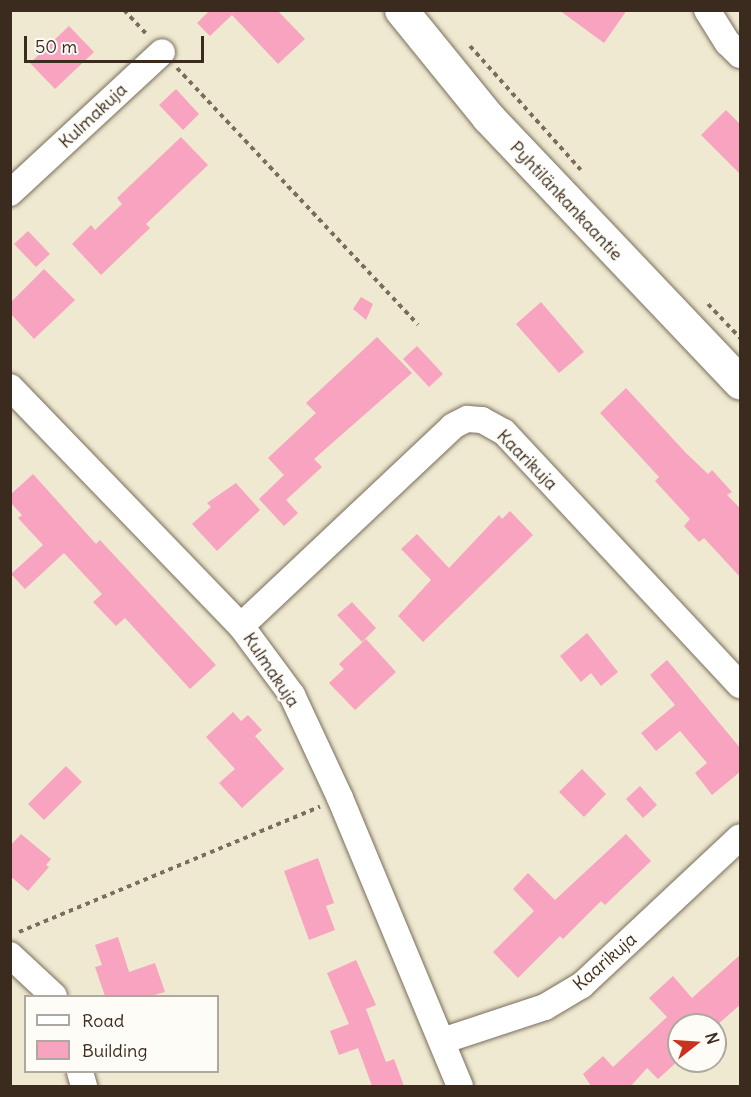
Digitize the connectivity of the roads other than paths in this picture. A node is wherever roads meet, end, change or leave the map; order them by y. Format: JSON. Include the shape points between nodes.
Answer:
{"nodes":[{"id":1,"x":401,"y":10,"type":"edge"},
{"id":2,"x":707,"y":10,"type":"edge"},
{"id":3,"x":162,"y":51,"type":"road end"},
{"id":4,"x":741,"y":55,"type":"edge"},
{"id":5,"x":10,"y":193,"type":"edge"},
{"id":6,"x":741,"y":383,"type":"edge"},
{"id":7,"x":10,"y":387,"type":"edge"},
{"id":8,"x":241,"y":626,"type":"junction"},
{"id":9,"x":741,"y":685,"type":"edge"},
{"id":10,"x":741,"y":837,"type":"edge"},
{"id":11,"x":10,"y":955,"type":"edge"},
{"id":12,"x":53,"y":995,"type":"edge"},
{"id":13,"x":442,"y":1041,"type":"junction"},
{"id":14,"x":460,"y":1086,"type":"edge"}],
"edges":[{"from":1,"to":6,"type":"street","name":"Pyhtilänkankaantie","via":[[510,141]]},
{"from":2,"to":4,"type":"street","via":[[728,43]]},
{"from":3,"to":5,"type":"street","name":"Kulmakuja"},
{"from":7,"to":8,"type":"street","name":"Kulmakuja"},
{"from":8,"to":9,"type":"street","name":"Kaarikuja","via":[[453,426],[466,419],[482,420],[504,432]]},
{"from":8,"to":13,"type":"street","name":"Kulmakuja","via":[[292,694]]},
{"from":10,"to":13,"type":"street","name":"Kaarikuja","via":[[582,985],[545,1007]]},
{"from":11,"to":12,"type":"street"},
{"from":13,"to":14,"type":"street","name":"Kulmakuja"}]}
